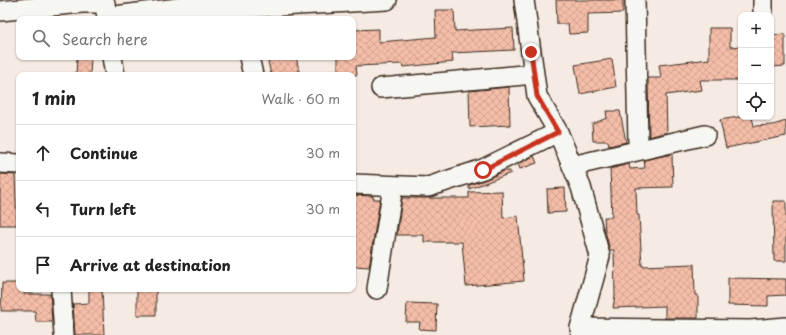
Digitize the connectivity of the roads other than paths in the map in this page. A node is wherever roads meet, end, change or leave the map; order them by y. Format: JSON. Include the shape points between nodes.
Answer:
{"nodes":[{"id":1,"x":387,"y":0,"type":"edge"},
{"id":2,"x":524,"y":0,"type":"edge"},
{"id":3,"x":635,"y":0,"type":"edge"},
{"id":4,"x":763,"y":0,"type":"edge"},
{"id":5,"x":245,"y":9,"type":"edge"},
{"id":6,"x":0,"y":11,"type":"edge"},
{"id":7,"x":763,"y":12,"type":"edge"},
{"id":8,"x":107,"y":16,"type":"edge"},
{"id":9,"x":121,"y":16,"type":"edge"},
{"id":10,"x":112,"y":60,"type":"edge"},
{"id":11,"x":250,"y":60,"type":"edge"},
{"id":12,"x":469,"y":69,"type":"dead end"},
{"id":13,"x":533,"y":69,"type":"junction"},
{"id":14,"x":114,"y":72,"type":"edge"},
{"id":15,"x":252,"y":72,"type":"edge"},
{"id":16,"x":381,"y":88,"type":"dead end"},
{"id":17,"x":558,"y":132,"type":"junction"},
{"id":18,"x":705,"y":135,"type":"dead end"},
{"id":19,"x":638,"y":143,"type":"dead end"},
{"id":20,"x":0,"y":163,"type":"edge"},
{"id":21,"x":16,"y":164,"type":"edge"},
{"id":22,"x":572,"y":166,"type":"junction"},
{"id":23,"x":356,"y":184,"type":"edge"},
{"id":24,"x":392,"y":186,"type":"junction"},
{"id":25,"x":377,"y":289,"type":"dead end"},
{"id":26,"x":61,"y":292,"type":"edge"},
{"id":27,"x":786,"y":327,"type":"edge"},
{"id":28,"x":581,"y":331,"type":"edge"},
{"id":29,"x":64,"y":335,"type":"edge"}],
"edges":[{"from":1,"to":5,"type":"street"},
{"from":2,"to":13,"type":"street"},
{"from":3,"to":19,"type":"street"},
{"from":4,"to":7,"type":"street"},
{"from":5,"to":9,"type":"street","via":[[186,7]]},
{"from":6,"to":8,"type":"street","via":[[105,3]]},
{"from":10,"to":14,"type":"street"},
{"from":11,"to":15,"type":"street"},
{"from":12,"to":13,"type":"street"},
{"from":13,"to":16,"type":"street"},
{"from":13,"to":17,"type":"street","via":[[537,96]]},
{"from":17,"to":22,"type":"street"},
{"from":17,"to":24,"type":"street","via":[[483,170],[428,186]]},
{"from":18,"to":22,"type":"street"},
{"from":20,"to":21,"type":"street"},
{"from":22,"to":28,"type":"street","via":[[581,186],[600,256]]},
{"from":23,"to":24,"type":"street"},
{"from":24,"to":25,"type":"street"},
{"from":26,"to":29,"type":"street"},
{"from":27,"to":28,"type":"street","via":[[750,330]]}]}
